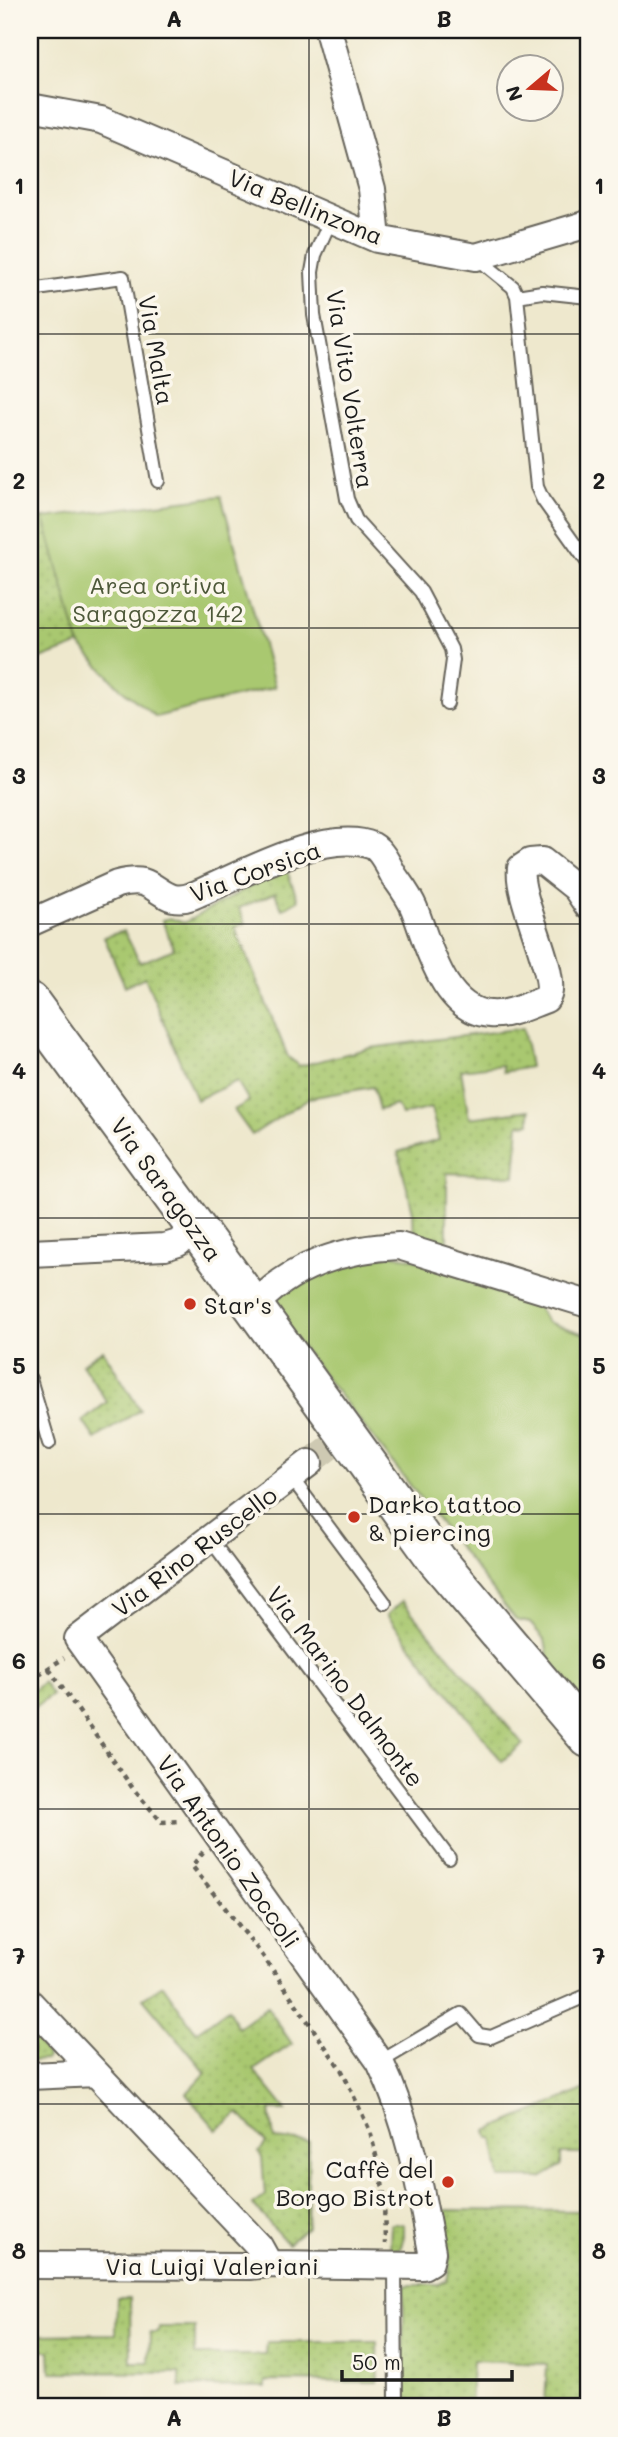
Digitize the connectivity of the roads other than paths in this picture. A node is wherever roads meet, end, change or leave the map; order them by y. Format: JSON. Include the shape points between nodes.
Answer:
{"nodes":[{"id":1,"x":328,"y":30,"type":"edge"},
{"id":2,"x":30,"y":107,"type":"edge"},
{"id":3,"x":331,"y":219,"type":"junction"},
{"id":4,"x":588,"y":224,"type":"edge"},
{"id":5,"x":377,"y":239,"type":"junction"},
{"id":6,"x":476,"y":257,"type":"junction"},
{"id":7,"x":30,"y":290,"type":"edge"},
{"id":8,"x":517,"y":296,"type":"junction"},
{"id":9,"x":588,"y":297,"type":"edge"},
{"id":10,"x":158,"y":481,"type":"dead end"},
{"id":11,"x":588,"y":563,"type":"edge"},
{"id":12,"x":447,"y":704,"type":"dead end"},
{"id":13,"x":588,"y":906,"type":"edge"},
{"id":14,"x":30,"y":923,"type":"edge"},
{"id":15,"x":30,"y":1002,"type":"edge"},
{"id":16,"x":195,"y":1228,"type":"junction"},
{"id":17,"x":30,"y":1254,"type":"edge"},
{"id":18,"x":588,"y":1304,"type":"edge"},
{"id":19,"x":254,"y":1307,"type":"junction"},
{"id":20,"x":30,"y":1379,"type":"edge"},
{"id":21,"x":49,"y":1443,"type":"dead end"},
{"id":22,"x":300,"y":1470,"type":"joint"},
{"id":23,"x":211,"y":1539,"type":"junction"},
{"id":24,"x":386,"y":1603,"type":"dead end"},
{"id":25,"x":74,"y":1646,"type":"joint"},
{"id":26,"x":588,"y":1738,"type":"edge"},
{"id":27,"x":449,"y":1857,"type":"dead end"},
{"id":28,"x":588,"y":1995,"type":"edge"},
{"id":29,"x":30,"y":2003,"type":"edge"},
{"id":30,"x":380,"y":2062,"type":"junction"},
{"id":31,"x":96,"y":2073,"type":"junction"},
{"id":32,"x":30,"y":2076,"type":"edge"},
{"id":33,"x":269,"y":2264,"type":"junction"},
{"id":34,"x":30,"y":2265,"type":"edge"},
{"id":35,"x":390,"y":2265,"type":"junction"},
{"id":36,"x":396,"y":2407,"type":"edge"}],
"edges":[{"from":1,"to":5,"type":"street","via":[[372,189]]},
{"from":2,"to":3,"type":"street","name":"Via Bellinzona","via":[[101,120]]},
{"from":3,"to":5,"type":"street","name":"Via Bellinzona"},
{"from":3,"to":12,"type":"lane","name":"Via Vito Volterra","via":[[315,255],[314,315],[347,499],[356,520],[421,593],[451,649]]},
{"from":4,"to":6,"type":"street","name":"Via Bellinzona"},
{"from":5,"to":6,"type":"street","name":"Via Bellinzona"},
{"from":6,"to":8,"type":"lane","via":[[513,287]]},
{"from":7,"to":10,"type":"lane","name":"Via Malta","via":[[123,277]]},
{"from":8,"to":9,"type":"lane","via":[[542,292]]},
{"from":8,"to":11,"type":"lane","via":[[537,487]]},
{"from":13,"to":14,"type":"street","name":"Via Corsica","via":[[576,888],[542,861],[521,867],[521,887],[546,965],[550,995],[490,1014],[466,1007],[455,996],[435,965],[412,904],[377,848],[362,842],[310,848],[252,867],[189,897],[167,897],[144,882],[123,883]]},
{"from":15,"to":16,"type":"main road","name":"Via Saragozza"},
{"from":16,"to":17,"type":"street","via":[[178,1243],[165,1247]]},
{"from":16,"to":19,"type":"main road","name":"Via Saragozza"},
{"from":18,"to":19,"type":"street","via":[[399,1246],[327,1258],[282,1282]]},
{"from":19,"to":26,"type":"main road","name":"Via Saragozza","via":[[340,1439]]},
{"from":20,"to":21,"type":"lane"},
{"from":22,"to":23,"type":"street","name":"Via Rino Ruscello"},
{"from":22,"to":24,"type":"lane"},
{"from":23,"to":25,"type":"street","name":"Via Rino Ruscello"},
{"from":23,"to":27,"type":"lane","name":"Via Marino Dalmonte"},
{"from":25,"to":30,"type":"street","name":"Via Antonio Zoccoli"},
{"from":28,"to":30,"type":"lane","via":[[491,2037],[479,2035],[461,2014]]},
{"from":29,"to":31,"type":"street"},
{"from":30,"to":35,"type":"street","name":"Via Antonio Zoccoli","via":[[415,2157],[432,2252],[430,2262],[423,2266]]},
{"from":31,"to":32,"type":"street"},
{"from":31,"to":33,"type":"street","via":[[259,2246]]},
{"from":33,"to":34,"type":"street","name":"Via Luigi Valeriani"},
{"from":33,"to":35,"type":"street","name":"Via Luigi Valeriani"},
{"from":35,"to":36,"type":"lane"}]}
